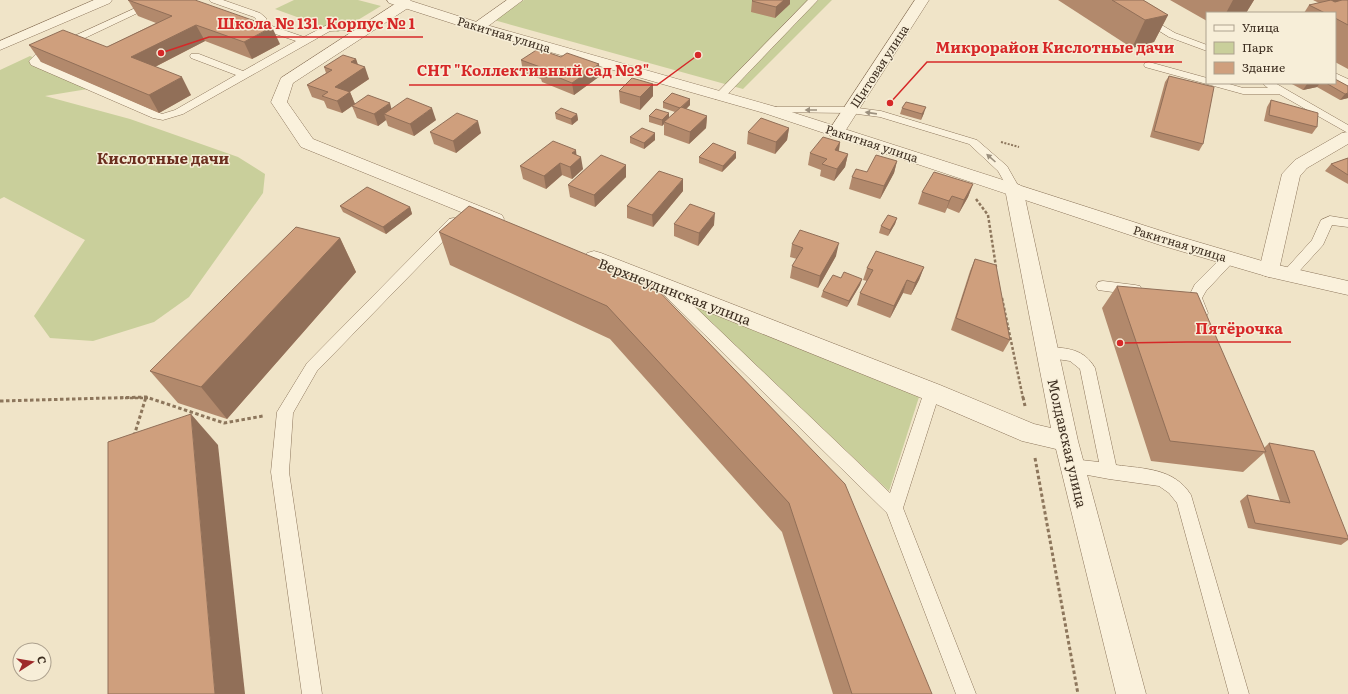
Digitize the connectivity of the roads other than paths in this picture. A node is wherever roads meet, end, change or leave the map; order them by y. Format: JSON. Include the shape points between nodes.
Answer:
{"nodes":[{"id":1,"x":105,"y":0,"type":"edge"},
{"id":2,"x":160,"y":0,"type":"edge"},
{"id":3,"x":214,"y":0,"type":"edge"},
{"id":4,"x":516,"y":0,"type":"edge"},
{"id":5,"x":813,"y":0,"type":"edge"},
{"id":6,"x":922,"y":0,"type":"edge"},
{"id":7,"x":1114,"y":0,"type":"edge"},
{"id":8,"x":400,"y":2,"type":"edge"},
{"id":9,"x":371,"y":26,"type":"junction"},
{"id":10,"x":478,"y":27,"type":"junction"},
{"id":11,"x":305,"y":41,"type":"junction"},
{"id":12,"x":0,"y":46,"type":"edge"},
{"id":13,"x":1206,"y":48,"type":"edge"},
{"id":14,"x":194,"y":56,"type":"dead end"},
{"id":15,"x":1149,"y":65,"type":"dead end"},
{"id":16,"x":244,"y":75,"type":"junction"},
{"id":17,"x":1336,"y":77,"type":"edge"},
{"id":18,"x":1206,"y":81,"type":"edge"},
{"id":19,"x":1348,"y":83,"type":"edge"},
{"id":20,"x":1218,"y":84,"type":"edge"},
{"id":21,"x":1269,"y":84,"type":"edge"},
{"id":22,"x":1280,"y":91,"type":"junction"},
{"id":23,"x":719,"y":97,"type":"junction"},
{"id":24,"x":770,"y":110,"type":"junction"},
{"id":25,"x":850,"y":110,"type":"junction"},
{"id":26,"x":1348,"y":130,"type":"edge"},
{"id":27,"x":836,"y":132,"type":"junction"},
{"id":28,"x":1348,"y":137,"type":"edge"},
{"id":29,"x":1014,"y":189,"type":"junction"},
{"id":30,"x":468,"y":209,"type":"junction"},
{"id":31,"x":1348,"y":223,"type":"edge"},
{"id":32,"x":511,"y":226,"type":"edge"},
{"id":33,"x":576,"y":252,"type":"edge"},
{"id":34,"x":1229,"y":258,"type":"junction"},
{"id":35,"x":1269,"y":270,"type":"junction"},
{"id":36,"x":1289,"y":274,"type":"junction"},
{"id":37,"x":664,"y":286,"type":"junction"},
{"id":38,"x":1103,"y":286,"type":"dead end"},
{"id":39,"x":1348,"y":288,"type":"edge"},
{"id":40,"x":1149,"y":292,"type":"edge"},
{"id":41,"x":1180,"y":296,"type":"edge"},
{"id":42,"x":1195,"y":298,"type":"junction"},
{"id":43,"x":1206,"y":327,"type":"edge"},
{"id":44,"x":1048,"y":352,"type":"junction"},
{"id":45,"x":932,"y":392,"type":"junction"},
{"id":46,"x":1069,"y":454,"type":"junction"},
{"id":47,"x":1109,"y":472,"type":"junction"},
{"id":48,"x":894,"y":508,"type":"junction"},
{"id":49,"x":312,"y":694,"type":"edge"},
{"id":50,"x":966,"y":694,"type":"edge"},
{"id":51,"x":1131,"y":694,"type":"edge"},
{"id":52,"x":1240,"y":694,"type":"edge"}],
"edges":[{"from":1,"to":12,"type":"street"},
{"from":2,"to":16,"type":"lane","via":[[41,55],[34,61],[163,117],[179,112]]},
{"from":3,"to":11,"type":"lane","via":[[257,15],[261,18],[261,26]]},
{"from":4,"to":10,"type":"street"},
{"from":5,"to":23,"type":"lane"},
{"from":6,"to":25,"type":"street","name":"Щитовая улица"},
{"from":7,"to":13,"type":"lane","via":[[1172,35]]},
{"from":8,"to":9,"type":"street"},
{"from":8,"to":10,"type":"street","name":"Ракитная улица"},
{"from":9,"to":11,"type":"lane","via":[[327,28]]},
{"from":9,"to":30,"type":"street","via":[[286,81],[279,102],[307,143]]},
{"from":10,"to":23,"type":"street","name":"Ракитная улица"},
{"from":11,"to":16,"type":"lane"},
{"from":14,"to":16,"type":"lane"},
{"from":15,"to":18,"type":"lane"},
{"from":17,"to":19,"type":"lane"},
{"from":20,"to":22,"type":"lane","via":[[1243,91]]},
{"from":21,"to":22,"type":"lane"},
{"from":22,"to":26,"type":"lane"},
{"from":23,"to":24,"type":"street","name":"Ракитная улица"},
{"from":25,"to":24,"type":"lane","one_way":true},
{"from":24,"to":27,"type":"street","name":"Ракитная улица"},
{"from":25,"to":27,"type":"street","name":"Щитовая улица"},
{"from":29,"to":25,"type":"lane","one_way":true,"via":[[1003,169],[972,142],[882,114]]},
{"from":27,"to":29,"type":"street","name":"Ракитная улица"},
{"from":28,"to":35,"type":"street","via":[[1300,164],[1291,174]]},
{"from":29,"to":34,"type":"street","name":"Ракитная улица"},
{"from":29,"to":44,"type":"street","name":"Молдавская улица"},
{"from":30,"to":32,"type":"street"},
{"from":30,"to":49,"type":"lane","via":[[312,367],[285,412],[280,472]]},
{"from":31,"to":36,"type":"lane","via":[[1330,220],[1326,223],[1318,242]]},
{"from":33,"to":37,"type":"street","name":"Верхнеудинская улица"},
{"from":34,"to":35,"type":"street","name":"Ракитная улица"},
{"from":34,"to":42,"type":"lane","via":[[1200,288]]},
{"from":35,"to":36,"type":"street","name":"Ракитная улица"},
{"from":36,"to":39,"type":"street","name":"Ракитная улица"},
{"from":37,"to":45,"type":"street","name":"Верхнеудинская улица"},
{"from":37,"to":48,"type":"lane"},
{"from":38,"to":40,"type":"lane"},
{"from":41,"to":42,"type":"lane"},
{"from":42,"to":43,"type":"lane"},
{"from":44,"to":46,"type":"street","name":"Молдавская улица"},
{"from":44,"to":47,"type":"lane","via":[[1072,356],[1084,362]]},
{"from":45,"to":46,"type":"street","name":"Верхнеудинская улица","via":[[1031,434]]},
{"from":45,"to":48,"type":"lane"},
{"from":46,"to":47,"type":"lane"},
{"from":46,"to":51,"type":"street","name":"Молдавская улица"},
{"from":47,"to":52,"type":"lane","via":[[1160,479],[1170,482],[1178,489],[1185,501]]},
{"from":48,"to":50,"type":"lane"}]}
